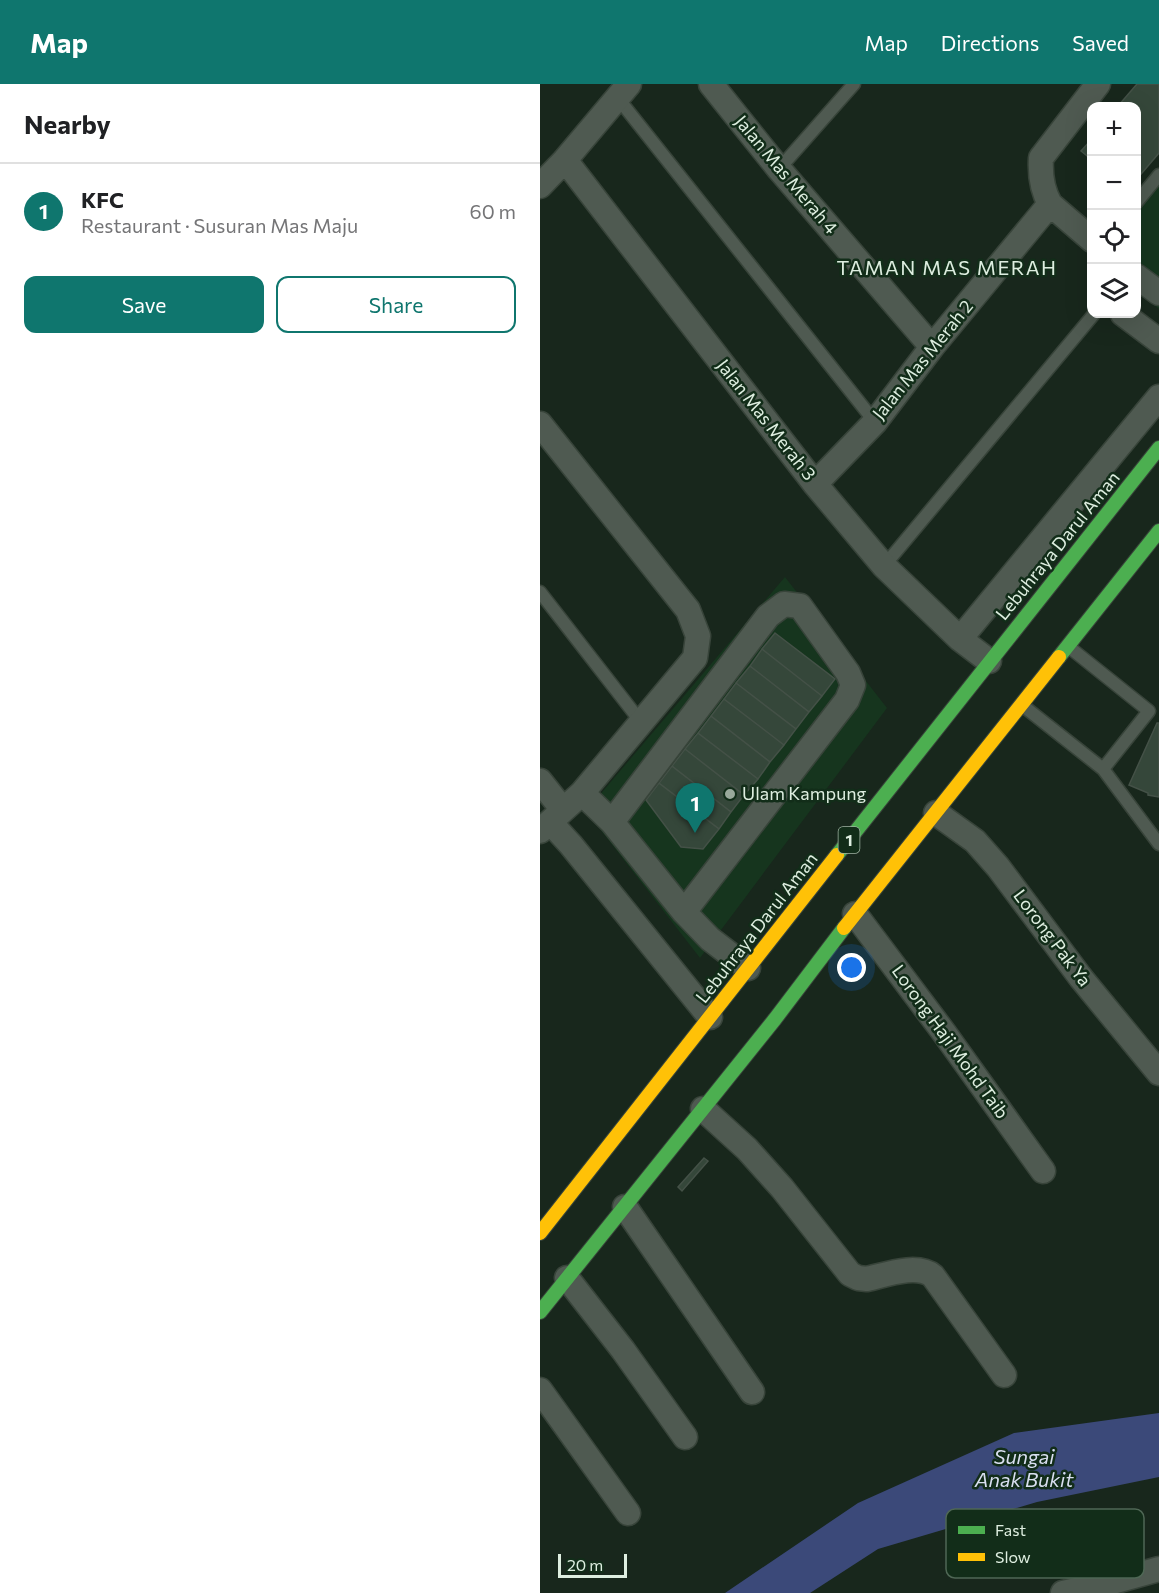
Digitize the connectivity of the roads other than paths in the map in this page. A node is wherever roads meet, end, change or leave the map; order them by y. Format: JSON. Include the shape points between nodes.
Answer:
{"nodes":[{"id":1,"x":711,"y":84,"type":"edge"},
{"id":2,"x":854,"y":84,"type":"edge"},
{"id":3,"x":1091,"y":86,"type":"edge"},
{"id":4,"x":623,"y":91,"type":"edge"},
{"id":5,"x":565,"y":160,"type":"junction"},
{"id":6,"x":779,"y":169,"type":"junction"},
{"id":7,"x":1159,"y":175,"type":"edge"},
{"id":8,"x":540,"y":186,"type":"edge"},
{"id":9,"x":1141,"y":198,"type":"edge"},
{"id":10,"x":1050,"y":204,"type":"junction"},
{"id":11,"x":1087,"y":236,"type":"edge"},
{"id":12,"x":1141,"y":279,"type":"edge"},
{"id":13,"x":1159,"y":293,"type":"edge"},
{"id":14,"x":1091,"y":318,"type":"edge"},
{"id":15,"x":1129,"y":318,"type":"edge"},
{"id":16,"x":1159,"y":341,"type":"edge"},
{"id":17,"x":932,"y":347,"type":"junction"},
{"id":18,"x":1159,"y":397,"type":"edge"},
{"id":19,"x":874,"y":422,"type":"junction"},
{"id":20,"x":540,"y":424,"type":"edge"},
{"id":21,"x":1159,"y":448,"type":"edge"},
{"id":22,"x":815,"y":484,"type":"junction"},
{"id":23,"x":1159,"y":531,"type":"edge"},
{"id":24,"x":884,"y":566,"type":"junction"},
{"id":25,"x":540,"y":592,"type":"edge"},
{"id":26,"x":960,"y":639,"type":"junction"},
{"id":27,"x":1068,"y":646,"type":"junction"},
{"id":28,"x":989,"y":661,"type":"junction"},
{"id":29,"x":1021,"y":704,"type":"junction"},
{"id":30,"x":641,"y":722,"type":"junction"},
{"id":31,"x":1103,"y":769,"type":"junction"},
{"id":32,"x":540,"y":781,"type":"edge"},
{"id":33,"x":582,"y":793,"type":"junction"},
{"id":34,"x":936,"y":813,"type":"junction"},
{"id":35,"x":551,"y":821,"type":"edge"},
{"id":36,"x":612,"y":822,"type":"junction"},
{"id":37,"x":1159,"y":844,"type":"edge"},
{"id":38,"x":684,"y":912,"type":"junction"},
{"id":39,"x":855,"y":914,"type":"junction"},
{"id":40,"x":741,"y":977,"type":"junction"},
{"id":41,"x":735,"y":1002,"type":"dead end"},
{"id":42,"x":710,"y":1017,"type":"junction"},
{"id":43,"x":775,"y":1019,"type":"junction"},
{"id":44,"x":759,"y":1021,"type":"dead end"},
{"id":45,"x":687,"y":1069,"type":"dead end"},
{"id":46,"x":1159,"y":1073,"type":"edge"},
{"id":47,"x":664,"y":1076,"type":"junction"},
{"id":48,"x":706,"y":1083,"type":"dead end"},
{"id":49,"x":704,"y":1107,"type":"junction"},
{"id":50,"x":1044,"y":1171,"type":"dead end"},
{"id":51,"x":625,"y":1207,"type":"junction"},
{"id":52,"x":540,"y":1233,"type":"edge"},
{"id":53,"x":567,"y":1278,"type":"junction"},
{"id":54,"x":540,"y":1312,"type":"edge"},
{"id":55,"x":1004,"y":1375,"type":"dead end"},
{"id":56,"x":540,"y":1390,"type":"edge"},
{"id":57,"x":752,"y":1392,"type":"dead end"},
{"id":58,"x":686,"y":1437,"type":"dead end"},
{"id":59,"x":628,"y":1513,"type":"dead end"},
{"id":60,"x":1159,"y":1569,"type":"edge"},
{"id":61,"x":1144,"y":1573,"type":"edge"},
{"id":62,"x":1127,"y":1578,"type":"edge"},
{"id":63,"x":1063,"y":1593,"type":"edge"}],
"edges":[{"from":1,"to":6,"type":"street","name":"Jalan Mas Merah 4"},
{"from":2,"to":6,"type":"lane"},
{"from":3,"to":10,"type":"street","via":[[1041,158]]},
{"from":4,"to":5,"type":"street"},
{"from":4,"to":19,"type":"lane"},
{"from":5,"to":8,"type":"street"},
{"from":5,"to":22,"type":"street","name":"Jalan Mas Merah 3"},
{"from":6,"to":17,"type":"street","name":"Jalan Mas Merah 4"},
{"from":7,"to":9,"type":"lane"},
{"from":10,"to":11,"type":"street"},
{"from":10,"to":17,"type":"street","name":"Jalan Mas Merah 2"},
{"from":12,"to":13,"type":"street"},
{"from":14,"to":24,"type":"lane"},
{"from":15,"to":16,"type":"street"},
{"from":17,"to":19,"type":"street","name":"Jalan Mas Merah 2"},
{"from":18,"to":26,"type":"street"},
{"from":19,"to":22,"type":"street","name":"Jalan Mas Merah 2"},
{"from":20,"to":30,"type":"street","via":[[688,610],[698,636],[695,658]]},
{"from":21,"to":28,"type":"highway","name":"Lebuhraya Darul Aman","number":"1"},
{"from":22,"to":24,"type":"street","name":"Jalan Mas Merah 3"},
{"from":23,"to":27,"type":"highway"},
{"from":24,"to":26,"type":"street","name":"Jalan Mas Merah 3"},
{"from":25,"to":30,"type":"lane"},
{"from":26,"to":28,"type":"street","name":"Jalan Mas Merah 3"},
{"from":27,"to":29,"type":"highway"},
{"from":27,"to":31,"type":"lane","via":[[1149,711]]},
{"from":28,"to":40,"type":"highway","name":"Lebuhraya Darul Aman","number":"1"},
{"from":29,"to":31,"type":"lane"},
{"from":29,"to":34,"type":"highway"},
{"from":30,"to":33,"type":"street"},
{"from":31,"to":37,"type":"lane"},
{"from":32,"to":35,"type":"street"},
{"from":33,"to":35,"type":"street"},
{"from":33,"to":36,"type":"street"},
{"from":34,"to":39,"type":"highway"},
{"from":34,"to":46,"type":"street","name":"Lorong Pak Ya","via":[[975,841],[998,867]]},
{"from":35,"to":42,"type":"street"},
{"from":36,"to":38,"type":"street"},
{"from":36,"to":38,"type":"street","via":[[768,616],[784,604],[800,606],[854,685],[848,699]]},
{"from":38,"to":40,"type":"street"},
{"from":39,"to":43,"type":"highway"},
{"from":39,"to":50,"type":"street","name":"Lorong Haji Mohd Taib"},
{"from":40,"to":41,"type":"highway"},
{"from":40,"to":42,"type":"highway","name":"Lebuhraya Darul Aman","number":"1"},
{"from":42,"to":47,"type":"highway","name":"Lebuhraya Darul Aman","number":"1"},
{"from":43,"to":44,"type":"highway"},
{"from":43,"to":49,"type":"highway"},
{"from":45,"to":47,"type":"highway"},
{"from":47,"to":52,"type":"highway","name":"Lebuhraya Darul Aman","number":"1"},
{"from":48,"to":49,"type":"highway","via":[[709,1099]]},
{"from":49,"to":51,"type":"highway"},
{"from":49,"to":55,"type":"street","via":[[782,1188],[850,1274],[867,1279],[916,1270],[929,1272]]},
{"from":51,"to":53,"type":"highway"},
{"from":51,"to":57,"type":"street"},
{"from":53,"to":54,"type":"highway"},
{"from":53,"to":58,"type":"street"},
{"from":56,"to":59,"type":"street"},
{"from":60,"to":61,"type":"street"},
{"from":62,"to":63,"type":"street"}]}
